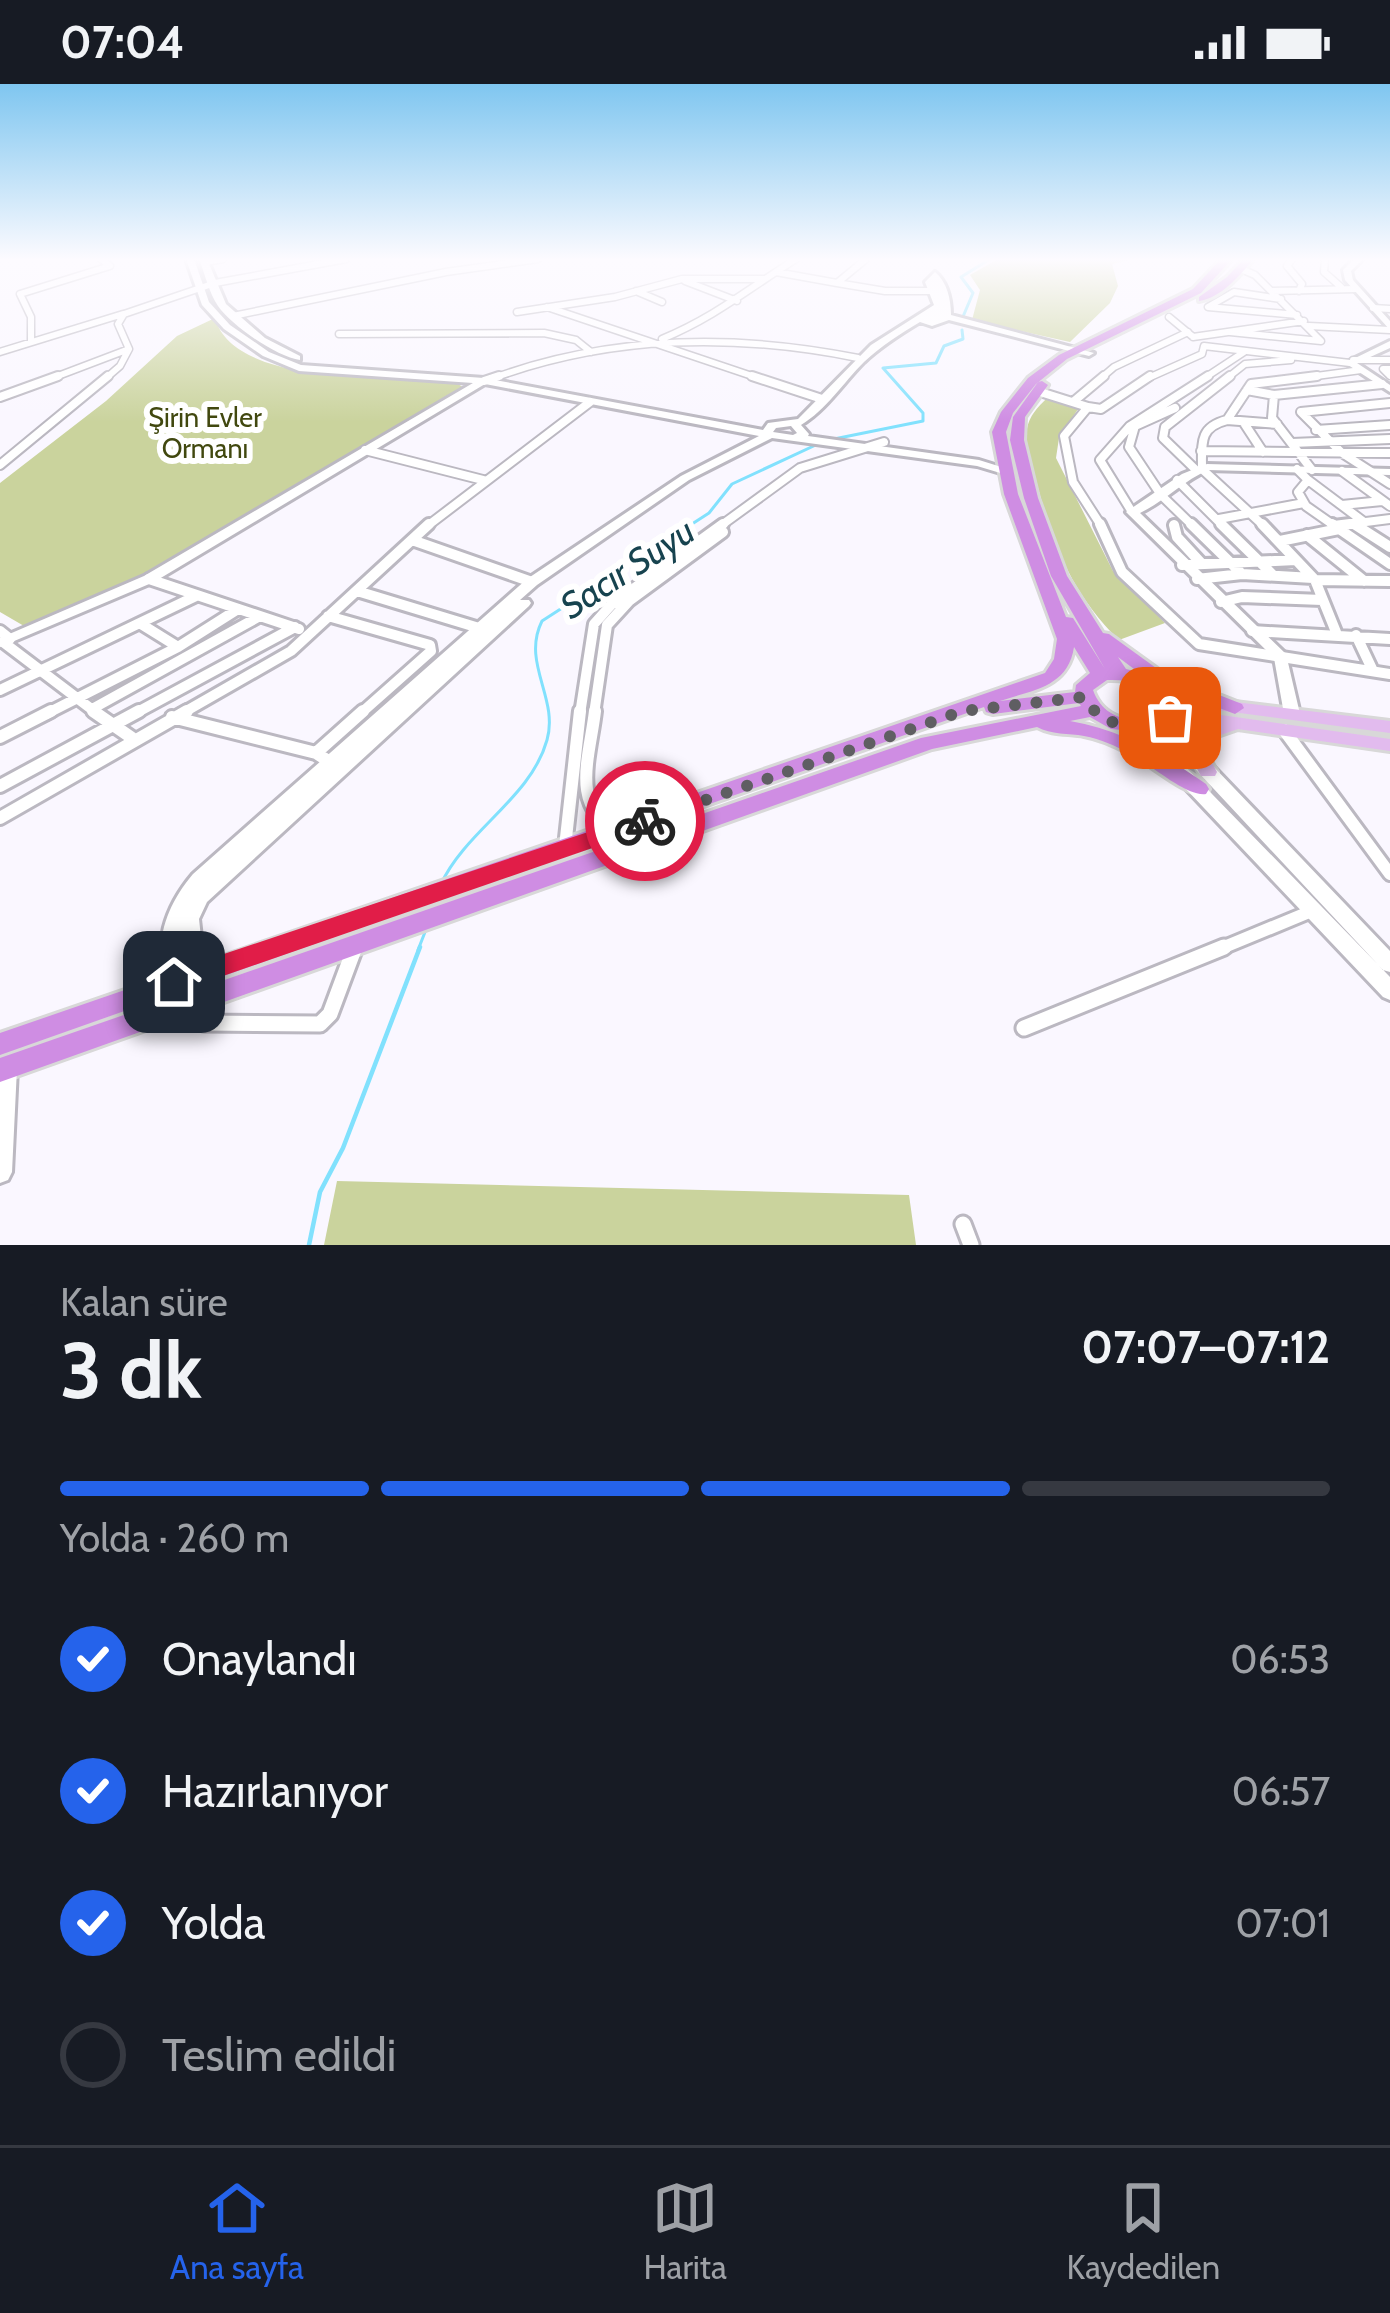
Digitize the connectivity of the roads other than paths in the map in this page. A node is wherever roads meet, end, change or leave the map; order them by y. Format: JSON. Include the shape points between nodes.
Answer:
{"nodes":[{"id":1,"x":29,"y":313,"type":"edge"},
{"id":2,"x":214,"y":313,"type":"edge"},
{"id":3,"x":230,"y":313,"type":"edge"},
{"id":4,"x":247,"y":313,"type":"edge"},
{"id":5,"x":566,"y":313,"type":"edge"},
{"id":6,"x":720,"y":313,"type":"edge"},
{"id":7,"x":938,"y":313,"type":"edge"},
{"id":8,"x":940,"y":313,"type":"edge"},
{"id":9,"x":1151,"y":313,"type":"edge"},
{"id":10,"x":1179,"y":313,"type":"edge"},
{"id":11,"x":1250,"y":313,"type":"edge"},
{"id":12,"x":1296,"y":313,"type":"edge"},
{"id":13,"x":124,"y":314,"type":"joint"},
{"id":14,"x":233,"y":316,"type":"junction"},
{"id":15,"x":1169,"y":317,"type":"junction"},
{"id":16,"x":937,"y":319,"type":"junction"},
{"id":17,"x":1304,"y":321,"type":"junction"},
{"id":18,"x":1390,"y":328,"type":"edge"},
{"id":19,"x":1230,"y":332,"type":"junction"},
{"id":20,"x":338,"y":334,"type":"dead end"},
{"id":21,"x":1191,"y":335,"type":"junction"},
{"id":22,"x":31,"y":341,"type":"junction"},
{"id":23,"x":654,"y":342,"type":"junction"},
{"id":24,"x":1390,"y":344,"type":"edge"},
{"id":25,"x":1204,"y":346,"type":"junction"},
{"id":26,"x":129,"y":349,"type":"junction"},
{"id":27,"x":1072,"y":351,"type":"junction"},
{"id":28,"x":0,"y":352,"type":"edge"},
{"id":29,"x":591,"y":352,"type":"junction"},
{"id":30,"x":1244,"y":352,"type":"junction"},
{"id":31,"x":858,"y":358,"type":"junction"},
{"id":32,"x":1324,"y":358,"type":"junction"},
{"id":33,"x":1124,"y":360,"type":"junction"},
{"id":34,"x":1390,"y":360,"type":"edge"},
{"id":35,"x":1234,"y":370,"type":"junction"},
{"id":36,"x":1157,"y":371,"type":"junction"},
{"id":37,"x":1378,"y":377,"type":"edge"},
{"id":38,"x":488,"y":379,"type":"junction"},
{"id":39,"x":1261,"y":381,"type":"junction"},
{"id":40,"x":1246,"y":390,"type":"junction"},
{"id":41,"x":1036,"y":391,"type":"junction"},
{"id":42,"x":1274,"y":395,"type":"junction"},
{"id":43,"x":0,"y":397,"type":"edge"},
{"id":44,"x":822,"y":399,"type":"junction"},
{"id":45,"x":590,"y":402,"type":"junction"},
{"id":46,"x":1073,"y":402,"type":"junction"},
{"id":47,"x":1160,"y":402,"type":"junction"},
{"id":48,"x":1390,"y":403,"type":"edge"},
{"id":49,"x":1370,"y":404,"type":"junction"},
{"id":50,"x":1088,"y":407,"type":"junction"},
{"id":51,"x":1179,"y":410,"type":"junction"},
{"id":52,"x":1301,"y":412,"type":"junction"},
{"id":53,"x":1274,"y":419,"type":"junction"},
{"id":54,"x":1390,"y":420,"type":"edge"},
{"id":55,"x":1223,"y":421,"type":"junction"},
{"id":56,"x":1244,"y":423,"type":"junction"},
{"id":57,"x":1316,"y":430,"type":"junction"},
{"id":58,"x":803,"y":433,"type":"junction"},
{"id":59,"x":770,"y":434,"type":"junction"},
{"id":60,"x":1116,"y":435,"type":"junction"},
{"id":61,"x":1129,"y":437,"type":"junction"},
{"id":62,"x":1390,"y":440,"type":"edge"},
{"id":63,"x":1328,"y":441,"type":"junction"},
{"id":64,"x":1292,"y":442,"type":"junction"},
{"id":65,"x":833,"y":445,"type":"junction"},
{"id":66,"x":883,"y":447,"type":"junction"},
{"id":67,"x":365,"y":450,"type":"junction"},
{"id":68,"x":1003,"y":451,"type":"junction"},
{"id":69,"x":1201,"y":452,"type":"junction"},
{"id":70,"x":1263,"y":452,"type":"junction"},
{"id":71,"x":1342,"y":453,"type":"junction"},
{"id":72,"x":1390,"y":453,"type":"edge"},
{"id":73,"x":0,"y":465,"type":"edge"},
{"id":74,"x":1305,"y":468,"type":"junction"},
{"id":75,"x":1199,"y":470,"type":"junction"},
{"id":76,"x":1342,"y":471,"type":"junction"},
{"id":77,"x":1006,"y":472,"type":"junction"},
{"id":78,"x":1369,"y":472,"type":"junction"},
{"id":79,"x":1390,"y":472,"type":"edge"},
{"id":80,"x":483,"y":479,"type":"junction"},
{"id":81,"x":1177,"y":480,"type":"junction"},
{"id":82,"x":1390,"y":484,"type":"edge"},
{"id":83,"x":1161,"y":495,"type":"junction"},
{"id":84,"x":1304,"y":503,"type":"junction"},
{"id":85,"x":1386,"y":504,"type":"edge"},
{"id":86,"x":1342,"y":506,"type":"junction"},
{"id":87,"x":1132,"y":512,"type":"junction"},
{"id":88,"x":1249,"y":513,"type":"junction"},
{"id":89,"x":1219,"y":519,"type":"junction"},
{"id":90,"x":1190,"y":522,"type":"junction"},
{"id":91,"x":1386,"y":522,"type":"edge"},
{"id":92,"x":1359,"y":523,"type":"junction"},
{"id":93,"x":1174,"y":525,"type":"junction"},
{"id":94,"x":1336,"y":528,"type":"junction"},
{"id":95,"x":1147,"y":530,"type":"junction"},
{"id":96,"x":1307,"y":535,"type":"junction"},
{"id":97,"x":412,"y":541,"type":"junction"},
{"id":98,"x":1280,"y":541,"type":"junction"},
{"id":99,"x":1390,"y":547,"type":"edge"},
{"id":100,"x":1296,"y":560,"type":"junction"},
{"id":101,"x":1262,"y":561,"type":"junction"},
{"id":102,"x":1201,"y":563,"type":"junction"},
{"id":103,"x":1231,"y":563,"type":"junction"},
{"id":104,"x":1390,"y":564,"type":"edge"},
{"id":105,"x":1182,"y":565,"type":"junction"},
{"id":106,"x":1241,"y":574,"type":"junction"},
{"id":107,"x":1272,"y":574,"type":"junction"},
{"id":108,"x":149,"y":579,"type":"junction"},
{"id":109,"x":1197,"y":579,"type":"junction"},
{"id":110,"x":1314,"y":579,"type":"junction"},
{"id":111,"x":532,"y":581,"type":"junction"},
{"id":112,"x":1364,"y":581,"type":"junction"},
{"id":113,"x":1390,"y":581,"type":"edge"},
{"id":114,"x":357,"y":591,"type":"junction"},
{"id":115,"x":196,"y":596,"type":"junction"},
{"id":116,"x":1322,"y":600,"type":"junction"},
{"id":117,"x":1221,"y":602,"type":"junction"},
{"id":118,"x":1058,"y":608,"type":"junction"},
{"id":119,"x":238,"y":609,"type":"junction"},
{"id":120,"x":260,"y":616,"type":"junction"},
{"id":121,"x":328,"y":616,"type":"junction"},
{"id":122,"x":1084,"y":618,"type":"junction"},
{"id":123,"x":141,"y":624,"type":"junction"},
{"id":124,"x":479,"y":628,"type":"junction"},
{"id":125,"x":302,"y":630,"type":"junction"},
{"id":126,"x":1252,"y":631,"type":"junction"},
{"id":127,"x":1336,"y":632,"type":"junction"},
{"id":128,"x":1356,"y":635,"type":"junction"},
{"id":129,"x":3,"y":638,"type":"edge"},
{"id":130,"x":1390,"y":638,"type":"edge"},
{"id":131,"x":593,"y":644,"type":"junction"},
{"id":132,"x":178,"y":646,"type":"junction"},
{"id":133,"x":1281,"y":657,"type":"junction"},
{"id":134,"x":1373,"y":671,"type":"junction"},
{"id":135,"x":39,"y":674,"type":"junction"},
{"id":136,"x":1109,"y":674,"type":"junction"},
{"id":137,"x":1390,"y":674,"type":"edge"},
{"id":138,"x":0,"y":690,"type":"edge"},
{"id":139,"x":78,"y":699,"type":"junction"},
{"id":140,"x":1089,"y":704,"type":"junction"},
{"id":141,"x":92,"y":709,"type":"junction"},
{"id":142,"x":963,"y":711,"type":"junction"},
{"id":143,"x":1168,"y":712,"type":"junction"},
{"id":144,"x":1238,"y":716,"type":"junction"},
{"id":145,"x":172,"y":717,"type":"junction"},
{"id":146,"x":1288,"y":722,"type":"junction"},
{"id":147,"x":114,"y":725,"type":"junction"},
{"id":148,"x":993,"y":727,"type":"junction"},
{"id":149,"x":1138,"y":727,"type":"junction"},
{"id":150,"x":1390,"y":727,"type":"edge"},
{"id":151,"x":0,"y":737,"type":"edge"},
{"id":152,"x":132,"y":739,"type":"junction"},
{"id":153,"x":1390,"y":745,"type":"edge"},
{"id":154,"x":323,"y":757,"type":"junction"},
{"id":155,"x":1204,"y":780,"type":"junction"},
{"id":156,"x":0,"y":786,"type":"edge"},
{"id":157,"x":0,"y":818,"type":"edge"},
{"id":158,"x":621,"y":829,"type":"junction"},
{"id":159,"x":565,"y":849,"type":"junction"},
{"id":160,"x":1390,"y":874,"type":"edge"},
{"id":161,"x":467,"y":893,"type":"junction"},
{"id":162,"x":1314,"y":910,"type":"junction"},
{"id":163,"x":364,"y":932,"type":"junction"},
{"id":164,"x":1390,"y":964,"type":"edge"},
{"id":165,"x":184,"y":978,"type":"junction"},
{"id":166,"x":1390,"y":992,"type":"edge"},
{"id":167,"x":189,"y":1004,"type":"junction"},
{"id":168,"x":1024,"y":1028,"type":"dead end"},
{"id":169,"x":2,"y":1060,"type":"edge"},
{"id":170,"x":0,"y":1172,"type":"edge"},
{"id":171,"x":963,"y":1224,"type":"dead end"},
{"id":172,"x":971,"y":1245,"type":"edge"}],
"edges":[{"from":1,"to":22,"type":"street"},
{"from":2,"to":38,"type":"street","via":[[298,368]]},
{"from":3,"to":14,"type":"street"},
{"from":4,"to":14,"type":"street"},
{"from":5,"to":23,"type":"street"},
{"from":6,"to":23,"type":"street"},
{"from":7,"to":16,"type":"street"},
{"from":8,"to":16,"type":"street"},
{"from":9,"to":27,"type":"highway"},
{"from":10,"to":15,"type":"highway"},
{"from":11,"to":17,"type":"street"},
{"from":12,"to":17,"type":"street"},
{"from":13,"to":22,"type":"street"},
{"from":13,"to":26,"type":"street","via":[[118,324]]},
{"from":14,"to":38,"type":"street","via":[[307,362]]},
{"from":15,"to":21,"type":"street"},
{"from":15,"to":27,"type":"highway"},
{"from":16,"to":27,"type":"street"},
{"from":16,"to":31,"type":"street","via":[[918,318]]},
{"from":16,"to":58,"type":"street","via":[[880,350]]},
{"from":17,"to":18,"type":"street"},
{"from":17,"to":19,"type":"street"},
{"from":17,"to":19,"type":"street","via":[[1321,340]]},
{"from":19,"to":21,"type":"street"},
{"from":20,"to":29,"type":"street","via":[[544,333]]},
{"from":21,"to":25,"type":"street"},
{"from":21,"to":33,"type":"street"},
{"from":22,"to":28,"type":"street"},
{"from":23,"to":29,"type":"street"},
{"from":23,"to":31,"type":"street","via":[[785,345]]},
{"from":23,"to":44,"type":"street"},
{"from":24,"to":37,"type":"street"},
{"from":25,"to":30,"type":"street"},
{"from":25,"to":36,"type":"street","via":[[1202,354]]},
{"from":26,"to":43,"type":"street"},
{"from":26,"to":73,"type":"street","via":[[121,366]]},
{"from":27,"to":41,"type":"highway"},
{"from":27,"to":68,"type":"highway","via":[[1017,396],[999,432]]},
{"from":29,"to":38,"type":"street"},
{"from":30,"to":32,"type":"street"},
{"from":30,"to":47,"type":"street"},
{"from":31,"to":44,"type":"street"},
{"from":32,"to":35,"type":"street"},
{"from":32,"to":37,"type":"street"},
{"from":33,"to":36,"type":"street"},
{"from":33,"to":46,"type":"street"},
{"from":34,"to":37,"type":"street"},
{"from":35,"to":39,"type":"street"},
{"from":35,"to":51,"type":"street"},
{"from":36,"to":50,"type":"street","via":[[1101,410]]},
{"from":37,"to":39,"type":"street"},
{"from":37,"to":42,"type":"street"},
{"from":38,"to":45,"type":"street"},
{"from":38,"to":59,"type":"street"},
{"from":38,"to":67,"type":"street"},
{"from":39,"to":40,"type":"street"},
{"from":40,"to":42,"type":"street"},
{"from":40,"to":55,"type":"street"},
{"from":41,"to":46,"type":"street"},
{"from":41,"to":122,"type":"highway","via":[[1019,417],[1017,440],[1051,559]]},
{"from":42,"to":53,"type":"street"},
{"from":44,"to":58,"type":"street"},
{"from":45,"to":59,"type":"street"},
{"from":45,"to":80,"type":"street"},
{"from":46,"to":50,"type":"street"},
{"from":47,"to":51,"type":"street"},
{"from":47,"to":60,"type":"street"},
{"from":48,"to":49,"type":"street"},
{"from":49,"to":52,"type":"street"},
{"from":49,"to":54,"type":"street"},
{"from":50,"to":133,"type":"street","via":[[1064,436],[1065,460],[1122,572],[1199,644]]},
{"from":51,"to":55,"type":"street"},
{"from":51,"to":61,"type":"street","via":[[1135,426]]},
{"from":51,"to":75,"type":"street","via":[[1162,438]]},
{"from":52,"to":53,"type":"street"},
{"from":52,"to":57,"type":"street"},
{"from":53,"to":56,"type":"street"},
{"from":53,"to":64,"type":"street"},
{"from":54,"to":57,"type":"street"},
{"from":55,"to":56,"type":"street"},
{"from":55,"to":69,"type":"street","via":[[1202,435]]},
{"from":56,"to":70,"type":"street"},
{"from":57,"to":63,"type":"street"},
{"from":58,"to":59,"type":"street"},
{"from":58,"to":65,"type":"street"},
{"from":59,"to":111,"type":"street","via":[[685,478]]},
{"from":59,"to":165,"type":"street","via":[[544,584],[200,897],[189,919]]},
{"from":60,"to":61,"type":"street"},
{"from":60,"to":87,"type":"street","via":[[1100,460]]},
{"from":61,"to":83,"type":"street"},
{"from":62,"to":63,"type":"street"},
{"from":63,"to":64,"type":"street"},
{"from":63,"to":71,"type":"street"},
{"from":64,"to":74,"type":"street"},
{"from":65,"to":66,"type":"street"},
{"from":65,"to":66,"type":"street","via":[[853,438]]},
{"from":65,"to":131,"type":"street","via":[[610,605]]},
{"from":66,"to":68,"type":"street"},
{"from":66,"to":77,"type":"street"},
{"from":66,"to":131,"type":"street","via":[[800,476],[629,601]]},
{"from":67,"to":80,"type":"street"},
{"from":67,"to":108,"type":"street"},
{"from":68,"to":77,"type":"highway"},
{"from":69,"to":70,"type":"street"},
{"from":69,"to":75,"type":"street"},
{"from":70,"to":74,"type":"street"},
{"from":71,"to":72,"type":"street"},
{"from":71,"to":74,"type":"street"},
{"from":71,"to":78,"type":"street"},
{"from":74,"to":75,"type":"street"},
{"from":74,"to":76,"type":"street"},
{"from":74,"to":84,"type":"street","via":[[1298,492]]},
{"from":74,"to":86,"type":"street"},
{"from":75,"to":81,"type":"street"},
{"from":75,"to":88,"type":"street"},
{"from":76,"to":78,"type":"street"},
{"from":76,"to":85,"type":"street"},
{"from":77,"to":118,"type":"highway","via":[[1031,556]]},
{"from":78,"to":79,"type":"street"},
{"from":78,"to":82,"type":"street"},
{"from":80,"to":97,"type":"street"},
{"from":81,"to":83,"type":"street"},
{"from":81,"to":89,"type":"street"},
{"from":83,"to":87,"type":"street"},
{"from":83,"to":90,"type":"street"},
{"from":84,"to":88,"type":"street"},
{"from":84,"to":94,"type":"street"},
{"from":85,"to":86,"type":"street"},
{"from":86,"to":92,"type":"street"},
{"from":87,"to":95,"type":"street"},
{"from":88,"to":89,"type":"street"},
{"from":88,"to":98,"type":"street"},
{"from":89,"to":101,"type":"street"},
{"from":90,"to":93,"type":"street"},
{"from":90,"to":103,"type":"street"},
{"from":91,"to":92,"type":"street"},
{"from":92,"to":94,"type":"street"},
{"from":92,"to":99,"type":"street"},
{"from":93,"to":95,"type":"street"},
{"from":93,"to":102,"type":"street"},
{"from":94,"to":96,"type":"street"},
{"from":94,"to":104,"type":"street"},
{"from":95,"to":105,"type":"street"},
{"from":96,"to":98,"type":"street"},
{"from":96,"to":112,"type":"street"},
{"from":97,"to":111,"type":"street"},
{"from":97,"to":114,"type":"street"},
{"from":98,"to":100,"type":"street"},
{"from":100,"to":101,"type":"street"},
{"from":100,"to":110,"type":"street"},
{"from":101,"to":103,"type":"street"},
{"from":101,"to":107,"type":"street"},
{"from":102,"to":103,"type":"street"},
{"from":102,"to":105,"type":"street"},
{"from":103,"to":106,"type":"street"},
{"from":105,"to":109,"type":"street"},
{"from":106,"to":107,"type":"street"},
{"from":106,"to":109,"type":"street"},
{"from":107,"to":110,"type":"street"},
{"from":108,"to":115,"type":"street"},
{"from":108,"to":129,"type":"street"},
{"from":109,"to":117,"type":"street"},
{"from":110,"to":112,"type":"street"},
{"from":110,"to":116,"type":"street"},
{"from":111,"to":124,"type":"street"},
{"from":112,"to":113,"type":"street"},
{"from":114,"to":121,"type":"street"},
{"from":114,"to":124,"type":"street"},
{"from":115,"to":119,"type":"street"},
{"from":115,"to":123,"type":"street"},
{"from":116,"to":117,"type":"street"},
{"from":116,"to":127,"type":"street"},
{"from":117,"to":126,"type":"street"},
{"from":118,"to":136,"type":"highway"},
{"from":118,"to":142,"type":"highway","via":[[1066,639],[1051,677]]},
{"from":119,"to":120,"type":"street"},
{"from":119,"to":132,"type":"street"},
{"from":120,"to":125,"type":"street"},
{"from":120,"to":141,"type":"street"},
{"from":121,"to":125,"type":"street"},
{"from":121,"to":154,"type":"street","via":[[431,651]]},
{"from":122,"to":136,"type":"highway"},
{"from":122,"to":144,"type":"highway","via":[[1127,658]]},
{"from":123,"to":132,"type":"street"},
{"from":123,"to":135,"type":"street"},
{"from":124,"to":154,"type":"street"},
{"from":125,"to":145,"type":"street","via":[[291,651]]},
{"from":125,"to":147,"type":"street"},
{"from":126,"to":127,"type":"street"},
{"from":126,"to":133,"type":"street"},
{"from":127,"to":128,"type":"street"},
{"from":128,"to":130,"type":"street"},
{"from":128,"to":134,"type":"street"},
{"from":129,"to":135,"type":"street"},
{"from":131,"to":158,"type":"street","via":[[586,801],[599,821]]},
{"from":131,"to":159,"type":"street"},
{"from":132,"to":139,"type":"street"},
{"from":133,"to":134,"type":"street"},
{"from":133,"to":146,"type":"street"},
{"from":134,"to":137,"type":"street"},
{"from":135,"to":138,"type":"street"},
{"from":135,"to":139,"type":"street"},
{"from":136,"to":140,"type":"highway","via":[[1087,682]]},
{"from":136,"to":143,"type":"highway","via":[[1146,680]]},
{"from":139,"to":141,"type":"street"},
{"from":139,"to":151,"type":"street"},
{"from":140,"to":142,"type":"highway"},
{"from":140,"to":148,"type":"highway"},
{"from":140,"to":149,"type":"highway"},
{"from":141,"to":147,"type":"street"},
{"from":142,"to":158,"type":"highway"},
{"from":143,"to":144,"type":"main road"},
{"from":143,"to":149,"type":"highway"},
{"from":143,"to":155,"type":"street"},
{"from":144,"to":146,"type":"main road"},
{"from":144,"to":155,"type":"main road","via":[[1198,744]]},
{"from":145,"to":152,"type":"street"},
{"from":145,"to":154,"type":"street"},
{"from":146,"to":150,"type":"main road"},
{"from":146,"to":153,"type":"main road"},
{"from":146,"to":160,"type":"street"},
{"from":147,"to":152,"type":"street"},
{"from":147,"to":156,"type":"street"},
{"from":148,"to":155,"type":"highway","via":[[1102,732]]},
{"from":148,"to":161,"type":"highway"},
{"from":149,"to":155,"type":"street"},
{"from":152,"to":157,"type":"street"},
{"from":154,"to":165,"type":"street","via":[[181,900],[170,927]]},
{"from":155,"to":162,"type":"street"},
{"from":155,"to":164,"type":"street"},
{"from":158,"to":159,"type":"highway"},
{"from":159,"to":161,"type":"highway"},
{"from":161,"to":163,"type":"highway"},
{"from":162,"to":166,"type":"street"},
{"from":162,"to":168,"type":"street"},
{"from":163,"to":165,"type":"highway"},
{"from":163,"to":167,"type":"highway"},
{"from":163,"to":167,"type":"street","via":[[320,1024],[204,1023]]},
{"from":165,"to":169,"type":"highway"},
{"from":167,"to":169,"type":"highway"},
{"from":169,"to":170,"type":"street"},
{"from":171,"to":172,"type":"street"}]}
